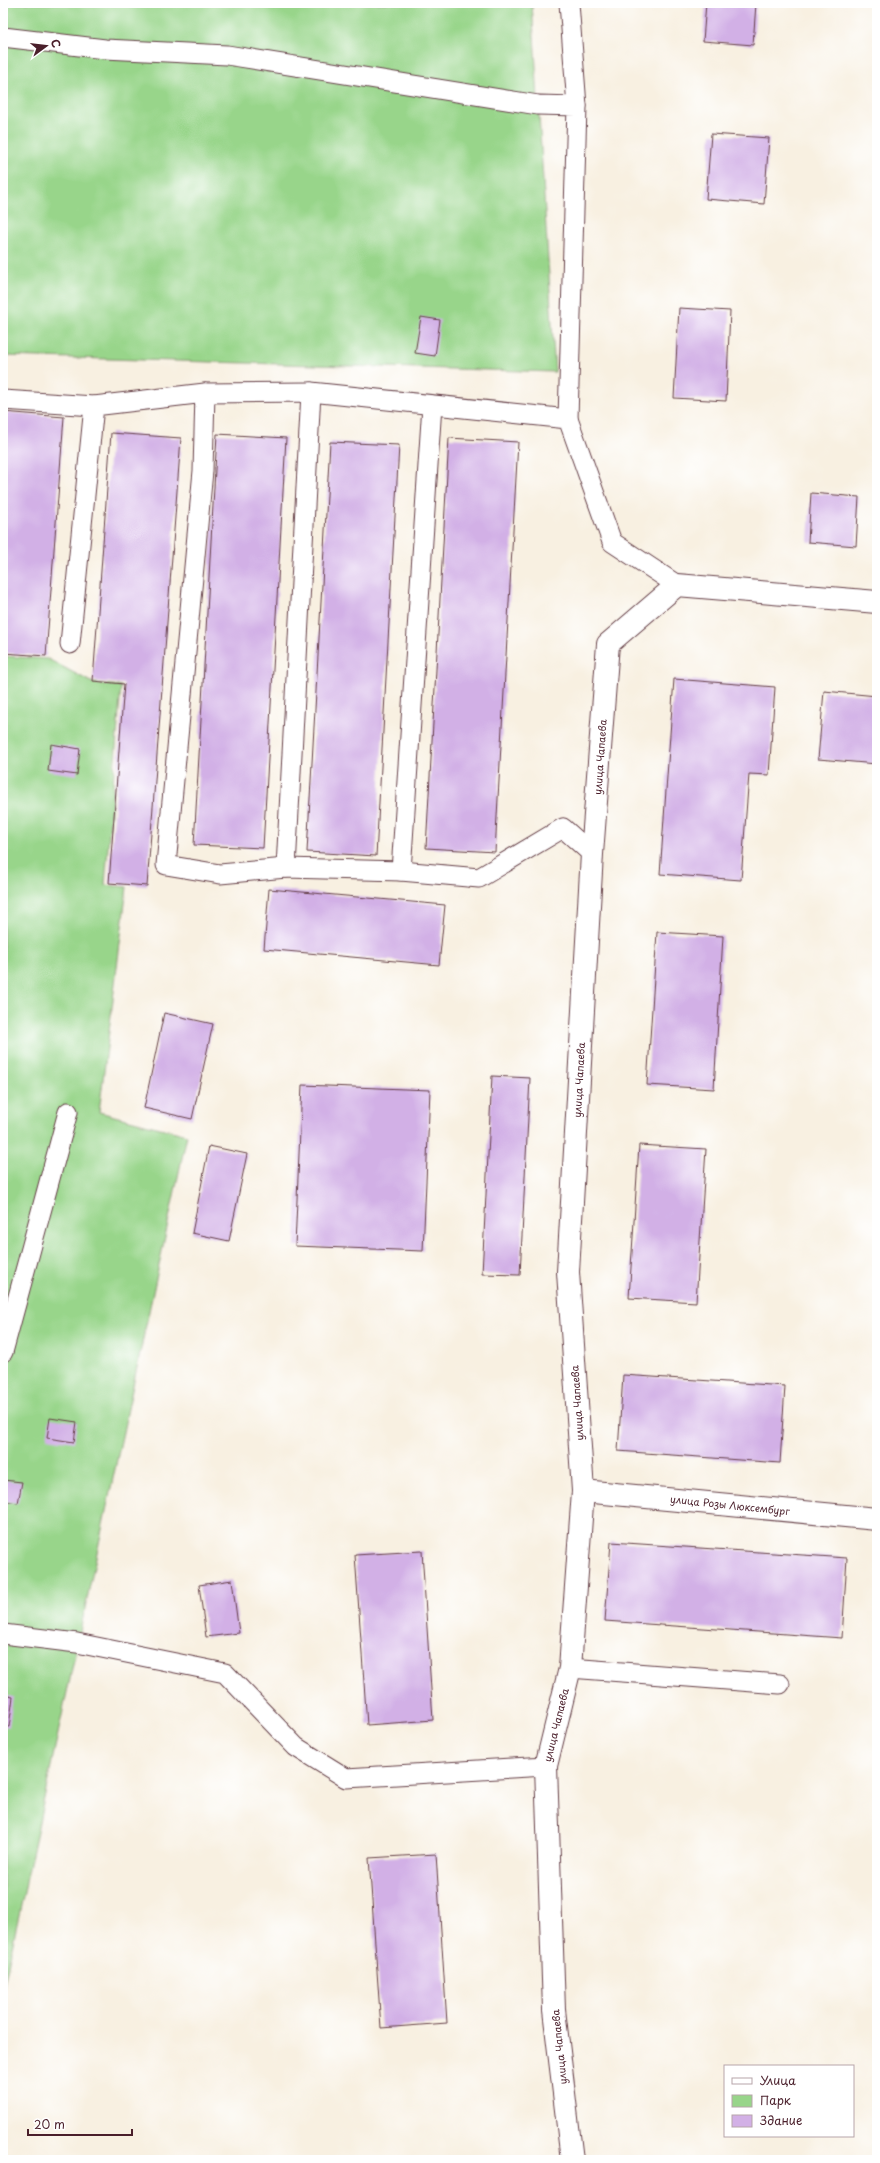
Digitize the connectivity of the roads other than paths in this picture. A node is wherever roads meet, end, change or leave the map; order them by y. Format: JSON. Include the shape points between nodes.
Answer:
{"nodes":[{"id":1,"x":569,"y":3,"type":"edge"},
{"id":2,"x":3,"y":37,"type":"edge"},
{"id":3,"x":577,"y":106,"type":"junction"},
{"id":4,"x":311,"y":392,"type":"junction"},
{"id":5,"x":205,"y":393,"type":"junction"},
{"id":6,"x":3,"y":400,"type":"edge"},
{"id":7,"x":432,"y":405,"type":"junction"},
{"id":8,"x":94,"y":406,"type":"junction"},
{"id":9,"x":568,"y":418,"type":"junction"},
{"id":10,"x":677,"y":585,"type":"junction"},
{"id":11,"x":877,"y":602,"type":"edge"},
{"id":12,"x":70,"y":644,"type":"dead end"},
{"id":13,"x":592,"y":854,"type":"junction"},
{"id":14,"x":286,"y":868,"type":"junction"},
{"id":15,"x":401,"y":871,"type":"junction"},
{"id":16,"x":68,"y":1112,"type":"dead end"},
{"id":17,"x":3,"y":1352,"type":"edge"},
{"id":18,"x":583,"y":1491,"type":"junction"},
{"id":19,"x":877,"y":1519,"type":"edge"},
{"id":20,"x":3,"y":1634,"type":"edge"},
{"id":21,"x":570,"y":1668,"type":"junction"},
{"id":22,"x":780,"y":1684,"type":"dead end"},
{"id":23,"x":546,"y":1766,"type":"junction"},
{"id":24,"x":572,"y":2160,"type":"edge"}],
"edges":[{"from":1,"to":3,"type":"lane"},
{"from":2,"to":3,"type":"lane","via":[[105,49],[227,55],[538,104]]},
{"from":3,"to":9,"type":"lane"},
{"from":4,"to":5,"type":"lane"},
{"from":4,"to":7,"type":"lane"},
{"from":4,"to":14,"type":"lane"},
{"from":5,"to":8,"type":"lane"},
{"from":5,"to":14,"type":"lane","via":[[203,471],[166,865],[220,874]]},
{"from":6,"to":8,"type":"lane"},
{"from":7,"to":9,"type":"lane"},
{"from":7,"to":15,"type":"lane"},
{"from":8,"to":12,"type":"lane"},
{"from":9,"to":10,"type":"lane","via":[[612,542]]},
{"from":10,"to":11,"type":"street"},
{"from":10,"to":13,"type":"street","name":"улица Чапаева","via":[[608,644]]},
{"from":13,"to":15,"type":"lane","via":[[563,828],[479,878]]},
{"from":13,"to":18,"type":"street","name":"улица Чапаева","via":[[568,1272]]},
{"from":14,"to":15,"type":"lane"},
{"from":16,"to":17,"type":"lane"},
{"from":18,"to":19,"type":"street","name":"улица Розы Люксембург"},
{"from":18,"to":21,"type":"street","name":"улица Чапаева"},
{"from":20,"to":23,"type":"lane","via":[[78,1643],[225,1673],[296,1747],[346,1778]]},
{"from":21,"to":22,"type":"lane"},
{"from":21,"to":23,"type":"street","name":"улица Чапаева"},
{"from":23,"to":24,"type":"street","name":"улица Чапаева","via":[[554,2010]]}]}
